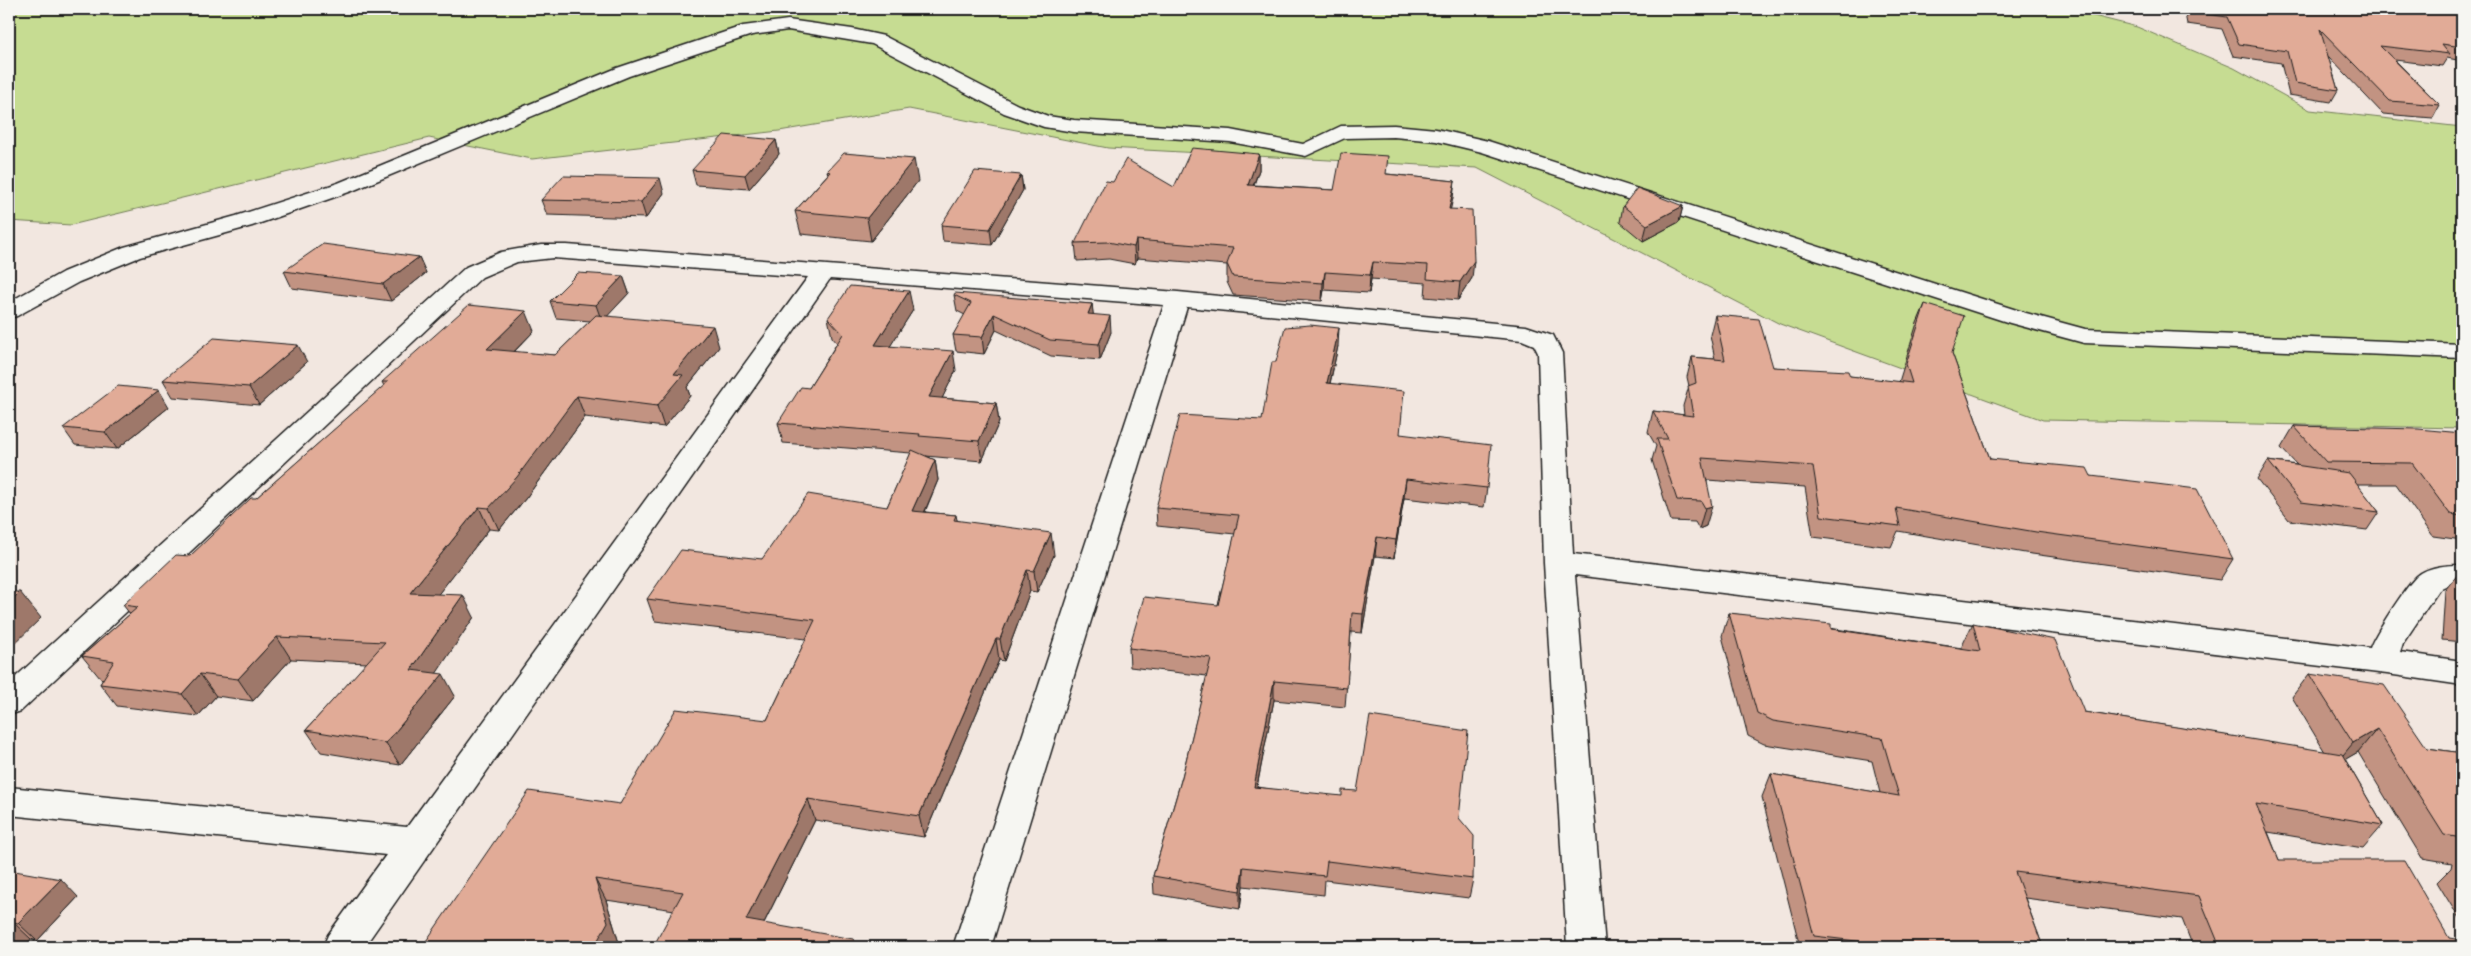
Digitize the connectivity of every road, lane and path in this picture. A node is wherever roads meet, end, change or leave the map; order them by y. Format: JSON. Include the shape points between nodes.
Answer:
{"nodes":[{"id":1,"x":823,"y":273,"type":"junction"},
{"id":2,"x":1178,"y":299,"type":"junction"},
{"id":3,"x":9,"y":311,"type":"edge"},
{"id":4,"x":2462,"y":351,"type":"edge"},
{"id":5,"x":1559,"y":563,"type":"junction"},
{"id":6,"x":2462,"y":574,"type":"edge"},
{"id":7,"x":2387,"y":662,"type":"junction"},
{"id":8,"x":2462,"y":673,"type":"edge"},
{"id":9,"x":9,"y":702,"type":"edge"},
{"id":10,"x":9,"y":801,"type":"edge"},
{"id":11,"x":417,"y":843,"type":"junction"},
{"id":12,"x":342,"y":947,"type":"edge"},
{"id":13,"x":972,"y":947,"type":"edge"},
{"id":14,"x":1586,"y":947,"type":"edge"}],
"edges":[{"from":1,"to":2,"type":"street"},
{"from":1,"to":9,"type":"street","via":[[530,251],[501,259],[474,272]]},
{"from":1,"to":11,"type":"street"},
{"from":2,"to":5,"type":"street","via":[[1526,333],[1544,340],[1550,353]]},
{"from":2,"to":13,"type":"street"},
{"from":3,"to":4,"type":"street","via":[[71,277],[132,252],[244,221],[345,187],[623,72],[749,30],[788,25],[878,40],[1011,109],[1044,121],[1074,126],[1230,136],[1306,150],[1340,132],[1394,131],[1436,135],[1488,147],[2018,318],[2084,336]]},
{"from":5,"to":7,"type":"street"},
{"from":5,"to":14,"type":"street"},
{"from":6,"to":7,"type":"street","via":[[2447,575],[2428,583],[2388,640],[2384,652]]},
{"from":7,"to":8,"type":"street"},
{"from":10,"to":11,"type":"street"},
{"from":11,"to":12,"type":"street"}]}
